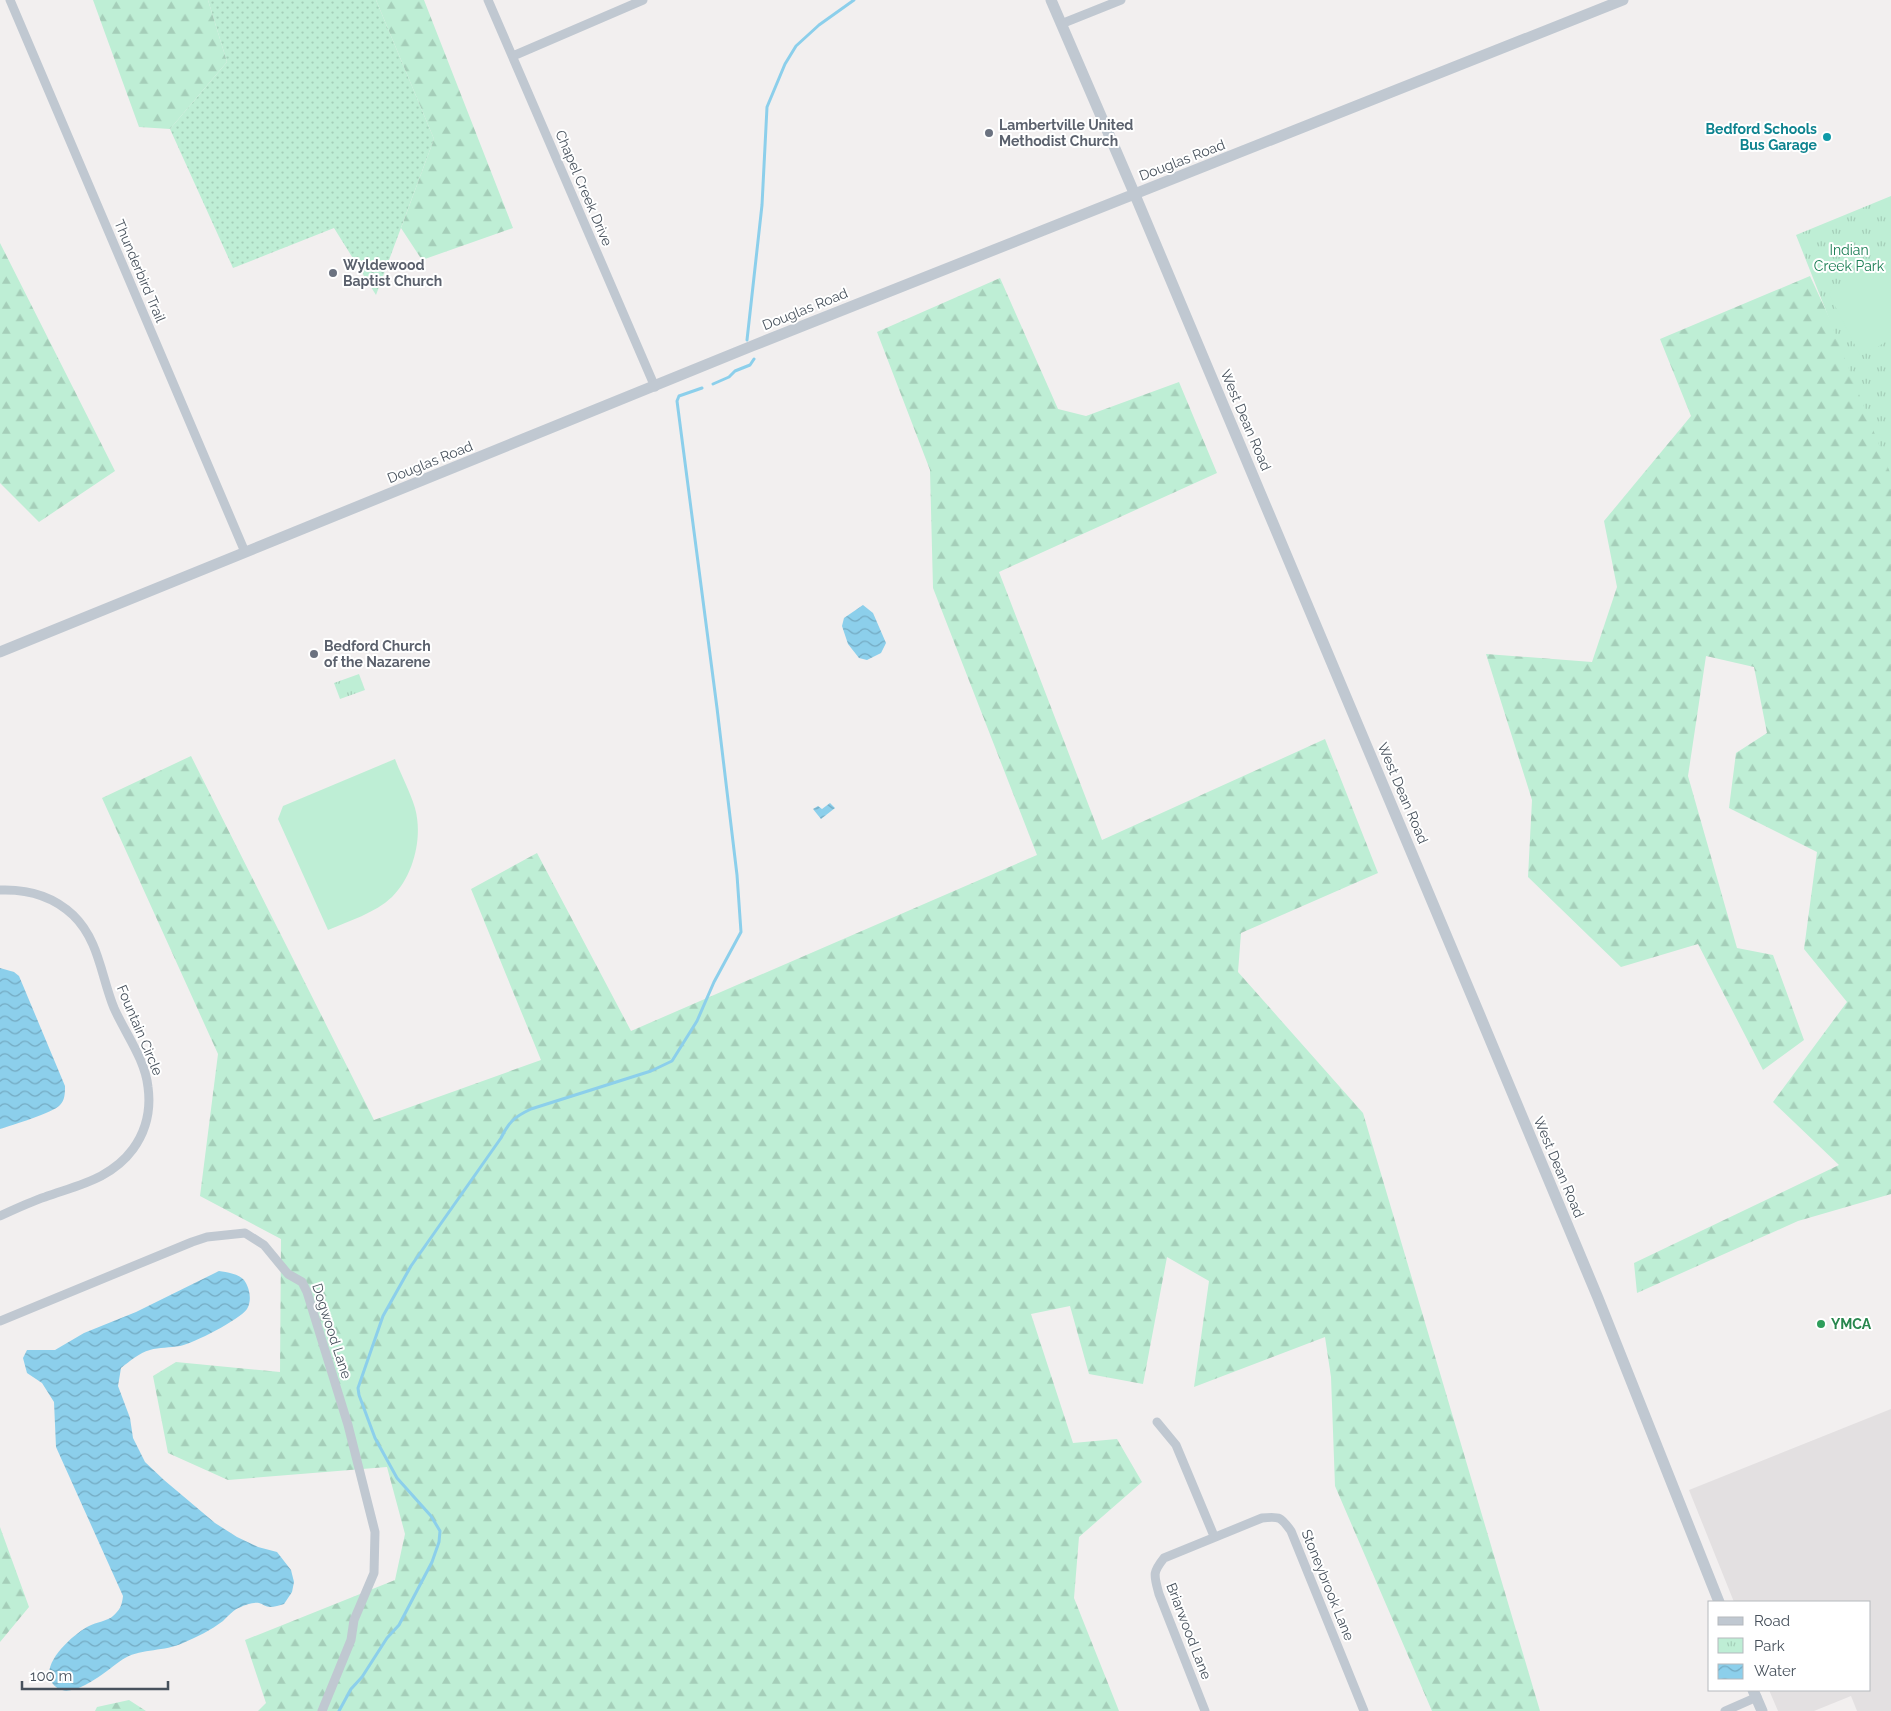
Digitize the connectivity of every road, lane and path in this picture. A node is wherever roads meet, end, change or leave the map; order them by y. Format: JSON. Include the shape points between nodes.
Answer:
{"nodes":[{"id":1,"x":10,"y":0,"type":"edge"},
{"id":2,"x":488,"y":0,"type":"edge"},
{"id":3,"x":643,"y":0,"type":"edge"},
{"id":4,"x":1051,"y":0,"type":"edge"},
{"id":5,"x":1121,"y":0,"type":"edge"},
{"id":6,"x":1623,"y":0,"type":"edge"},
{"id":7,"x":1061,"y":24,"type":"junction"},
{"id":8,"x":512,"y":56,"type":"junction"},
{"id":9,"x":1135,"y":195,"type":"junction"},
{"id":10,"x":655,"y":387,"type":"junction"},
{"id":11,"x":245,"y":552,"type":"junction"},
{"id":12,"x":0,"y":652,"type":"edge"},
{"id":13,"x":0,"y":890,"type":"edge"},
{"id":14,"x":0,"y":1216,"type":"edge"},
{"id":15,"x":0,"y":1321,"type":"edge"},
{"id":16,"x":1157,"y":1422,"type":"dead end"},
{"id":17,"x":1214,"y":1536,"type":"junction"},
{"id":18,"x":1719,"y":1601,"type":"edge"},
{"id":19,"x":1755,"y":1694,"type":"edge"},
{"id":20,"x":322,"y":1711,"type":"edge"},
{"id":21,"x":1205,"y":1711,"type":"edge"},
{"id":22,"x":1364,"y":1711,"type":"edge"},
{"id":23,"x":1725,"y":1711,"type":"edge"},
{"id":24,"x":1762,"y":1711,"type":"edge"}],
"edges":[{"from":1,"to":11,"type":"street","name":"Thunderbird Trail"},
{"from":2,"to":8,"type":"street","name":"Chapel Creek Drive"},
{"from":3,"to":8,"type":"street"},
{"from":4,"to":7,"type":"street","name":"West Dean Road"},
{"from":5,"to":7,"type":"street"},
{"from":6,"to":9,"type":"street","name":"Douglas Road"},
{"from":7,"to":9,"type":"street","name":"West Dean Road"},
{"from":8,"to":10,"type":"street","name":"Chapel Creek Drive"},
{"from":9,"to":10,"type":"street","name":"Douglas Road"},
{"from":9,"to":18,"type":"street","name":"West Dean Road","via":[[1591,1282]]},
{"from":10,"to":11,"type":"street","name":"Douglas Road"},
{"from":11,"to":12,"type":"street","name":"Douglas Road"},
{"from":13,"to":14,"type":"street","name":"Fountain Circle","via":[[46,897],[66,909],[84,927],[96,951],[114,1007],[144,1071],[149,1094],[142,1132],[133,1150],[115,1168],[90,1182]]},
{"from":15,"to":20,"type":"street","name":"Dogwood Lane","via":[[207,1237],[245,1233],[264,1245],[288,1274],[302,1282],[348,1425],[375,1532],[374,1573]]},
{"from":16,"to":17,"type":"street","via":[[1176,1445]]},
{"from":17,"to":21,"type":"street","name":"Briarwood Lane","via":[[1164,1558],[1155,1568],[1159,1594]]},
{"from":17,"to":22,"type":"street","name":"Stoneybrook Lane","via":[[1262,1518],[1277,1516],[1283,1520],[1292,1531]]},
{"from":19,"to":23,"type":"street"},
{"from":19,"to":24,"type":"street"}]}
